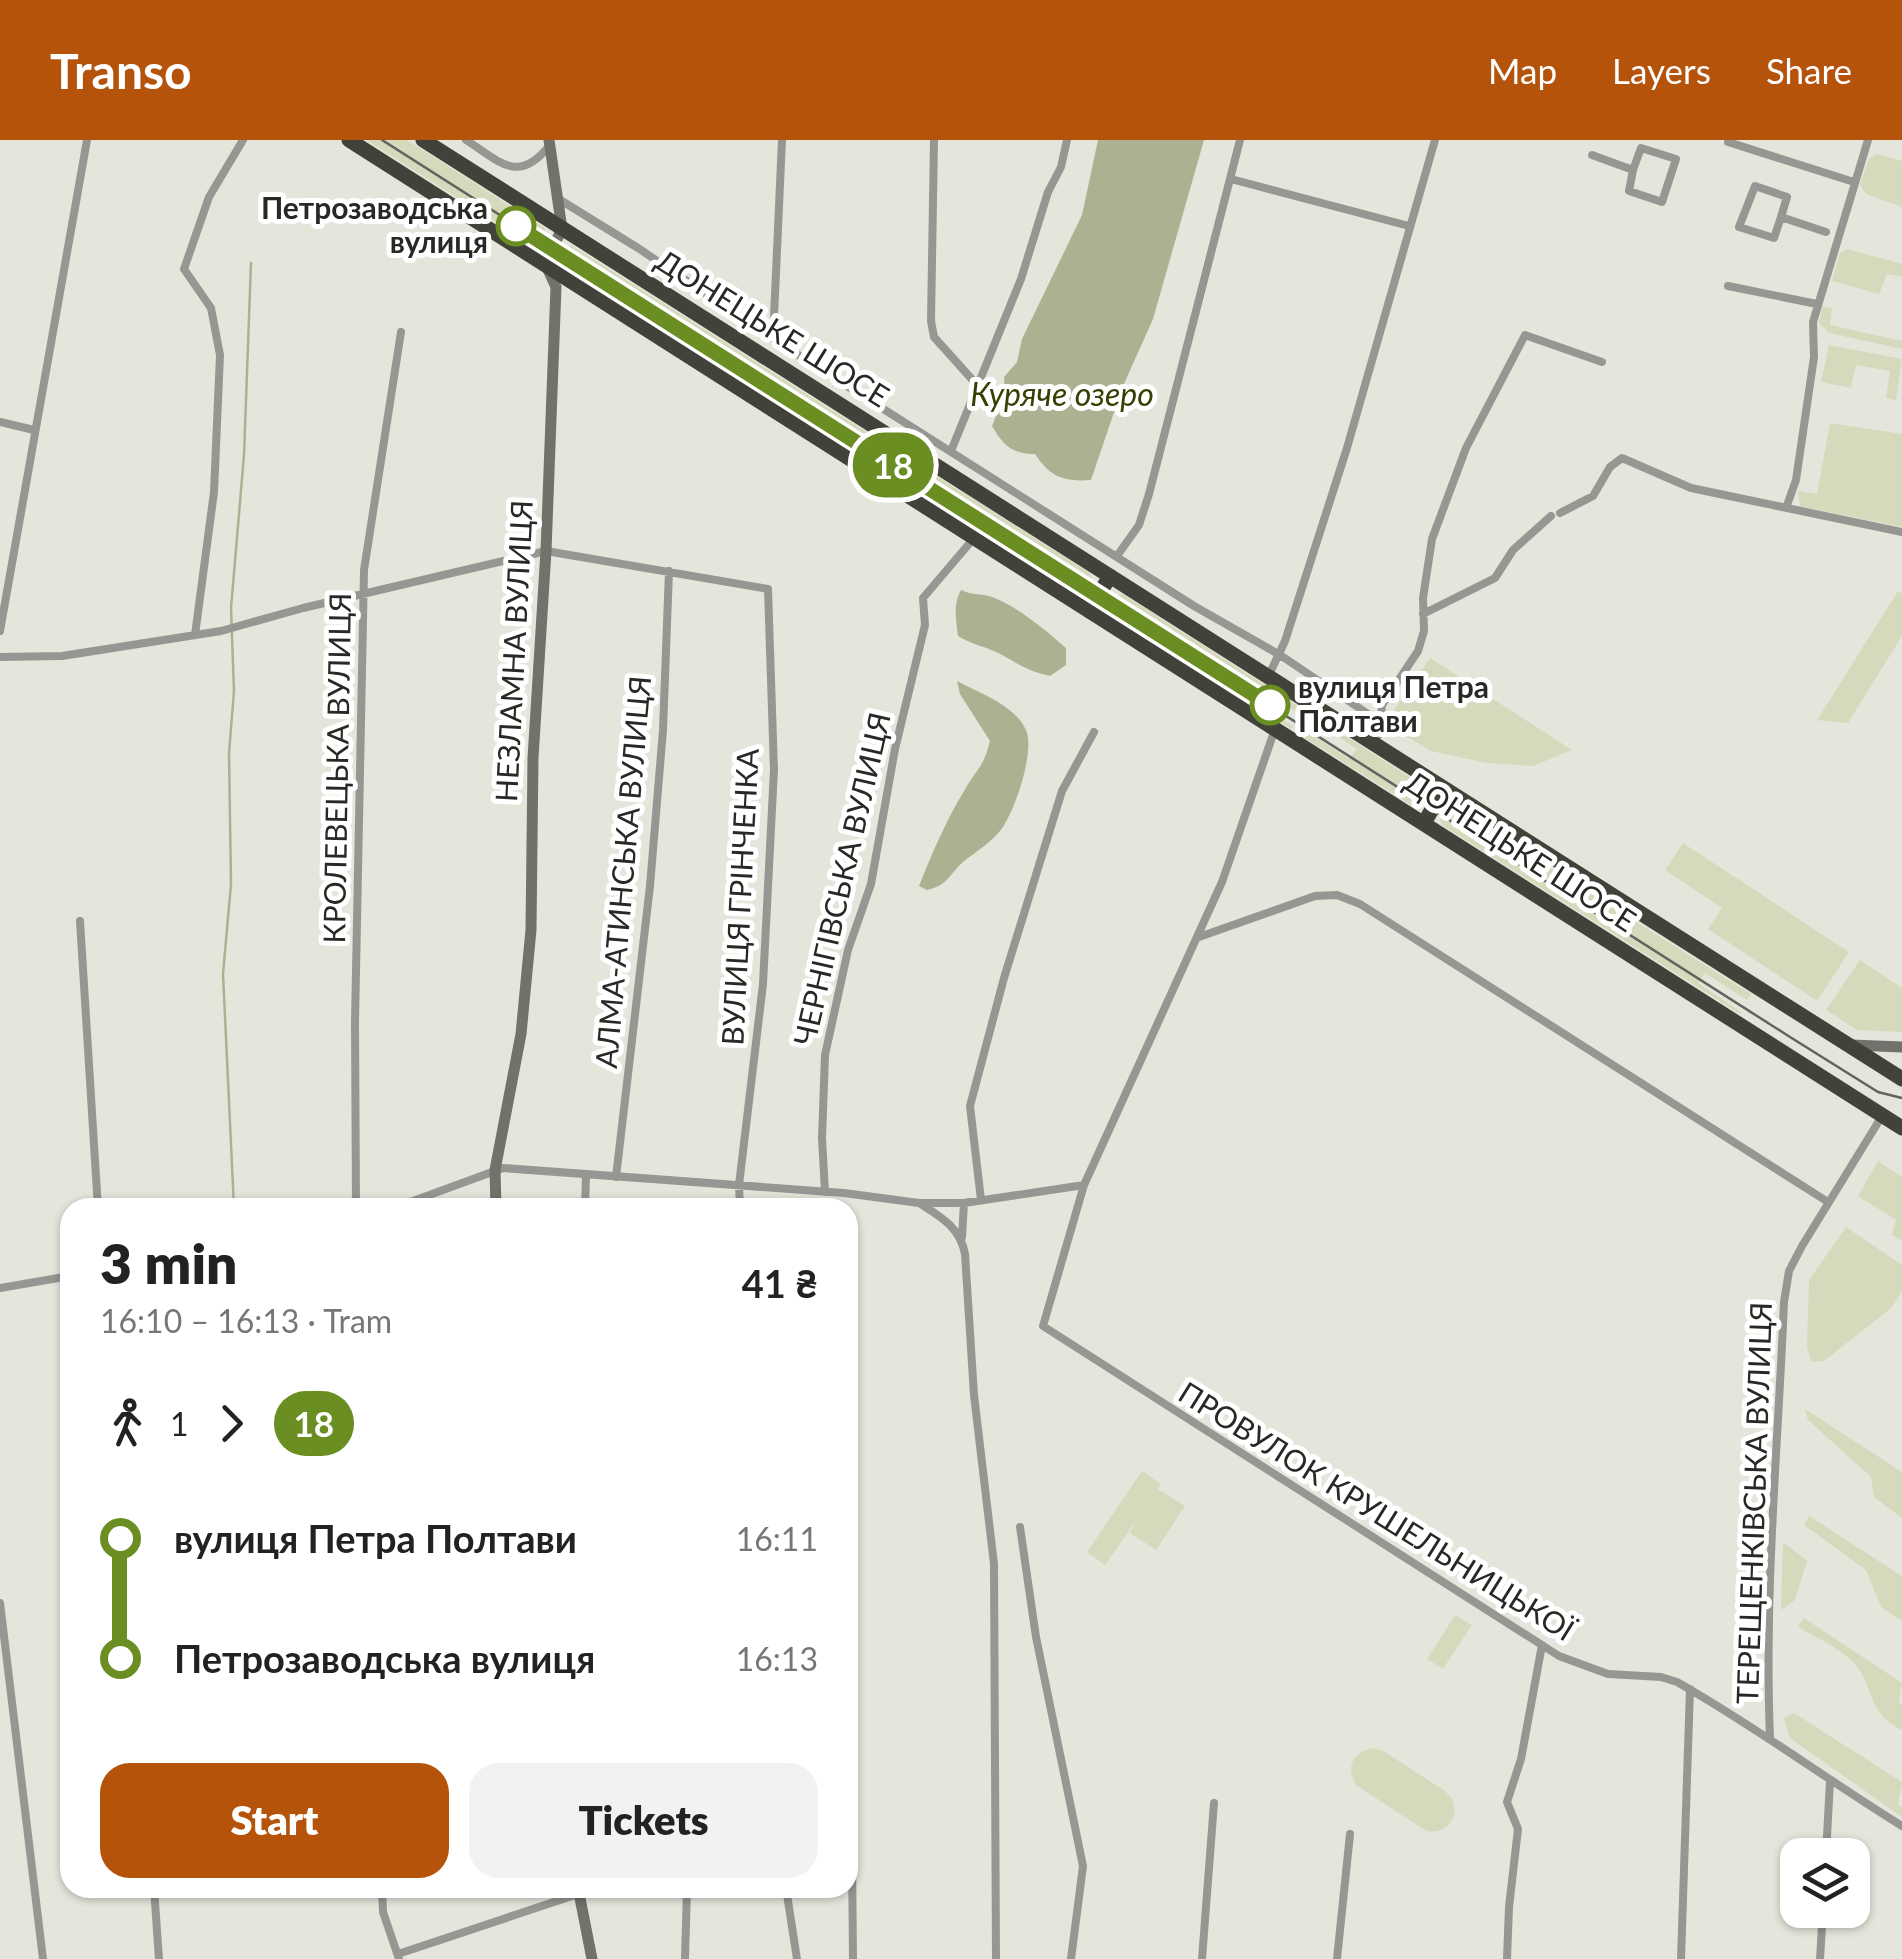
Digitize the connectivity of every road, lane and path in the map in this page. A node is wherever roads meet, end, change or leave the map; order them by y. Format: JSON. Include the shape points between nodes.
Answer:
{"nodes":[{"id":1,"x":87,"y":140,"type":"edge"},
{"id":2,"x":243,"y":140,"type":"edge"},
{"id":3,"x":349,"y":140,"type":"edge"},
{"id":4,"x":423,"y":140,"type":"edge"},
{"id":5,"x":466,"y":140,"type":"edge"},
{"id":6,"x":782,"y":140,"type":"edge"},
{"id":7,"x":934,"y":140,"type":"edge"},
{"id":8,"x":1067,"y":140,"type":"edge"},
{"id":9,"x":1240,"y":140,"type":"edge"},
{"id":10,"x":1435,"y":140,"type":"edge"},
{"id":11,"x":1868,"y":140,"type":"edge"},
{"id":12,"x":1728,"y":142,"type":"edge"},
{"id":13,"x":549,"y":143,"type":"edge"},
{"id":14,"x":1592,"y":154,"type":"dead end"},
{"id":15,"x":1634,"y":170,"type":"junction"},
{"id":16,"x":1231,"y":180,"type":"junction"},
{"id":17,"x":1854,"y":182,"type":"junction"},
{"id":18,"x":556,"y":198,"type":"junction"},
{"id":19,"x":1781,"y":218,"type":"junction"},
{"id":20,"x":1409,"y":226,"type":"junction"},
{"id":21,"x":562,"y":229,"type":"junction"},
{"id":22,"x":1826,"y":232,"type":"dead end"},
{"id":23,"x":545,"y":263,"type":"junction"},
{"id":24,"x":1728,"y":286,"type":"dead end"},
{"id":25,"x":1818,"y":304,"type":"junction"},
{"id":26,"x":401,"y":332,"type":"dead end"},
{"id":27,"x":773,"y":339,"type":"junction"},
{"id":28,"x":1602,"y":362,"type":"dead end"},
{"id":29,"x":978,"y":386,"type":"junction"},
{"id":30,"x":0,"y":422,"type":"edge"},
{"id":31,"x":34,"y":430,"type":"junction"},
{"id":32,"x":951,"y":450,"type":"junction"},
{"id":33,"x":968,"y":461,"type":"junction"},
{"id":34,"x":957,"y":479,"type":"junction"},
{"id":35,"x":1786,"y":508,"type":"junction"},
{"id":36,"x":1902,"y":532,"type":"edge"},
{"id":37,"x":974,"y":537,"type":"junction"},
{"id":38,"x":546,"y":551,"type":"junction"},
{"id":39,"x":1117,"y":556,"type":"junction"},
{"id":40,"x":669,"y":571,"type":"junction"},
{"id":41,"x":1110,"y":576,"type":"junction"},
{"id":42,"x":366,"y":594,"type":"junction"},
{"id":43,"x":1090,"y":611,"type":"junction"},
{"id":44,"x":1424,"y":614,"type":"junction"},
{"id":45,"x":0,"y":630,"type":"edge"},
{"id":46,"x":195,"y":634,"type":"junction"},
{"id":47,"x":1280,"y":655,"type":"junction"},
{"id":48,"x":0,"y":657,"type":"edge"},
{"id":49,"x":1268,"y":677,"type":"junction"},
{"id":50,"x":1380,"y":722,"type":"junction"},
{"id":51,"x":1275,"y":729,"type":"junction"},
{"id":52,"x":1094,"y":732,"type":"dead end"},
{"id":53,"x":1373,"y":744,"type":"junction"},
{"id":54,"x":1444,"y":789,"type":"junction"},
{"id":55,"x":1424,"y":823,"type":"junction"},
{"id":56,"x":80,"y":921,"type":"dead end"},
{"id":57,"x":1199,"y":937,"type":"junction"},
{"id":58,"x":1847,"y":1044,"type":"junction"},
{"id":59,"x":1902,"y":1047,"type":"edge"},
{"id":60,"x":1902,"y":1079,"type":"edge"},
{"id":61,"x":1882,"y":1116,"type":"junction"},
{"id":62,"x":1902,"y":1128,"type":"edge"},
{"id":63,"x":495,"y":1170,"type":"junction"},
{"id":64,"x":586,"y":1175,"type":"junction"},
{"id":65,"x":616,"y":1177,"type":"junction"},
{"id":66,"x":740,"y":1184,"type":"junction"},
{"id":67,"x":1084,"y":1185,"type":"junction"},
{"id":68,"x":825,"y":1192,"type":"junction"},
{"id":69,"x":844,"y":1193,"type":"junction"},
{"id":70,"x":97,"y":1198,"type":"edge"},
{"id":71,"x":356,"y":1198,"type":"edge"},
{"id":72,"x":421,"y":1198,"type":"edge"},
{"id":73,"x":496,"y":1198,"type":"edge"},
{"id":74,"x":586,"y":1198,"type":"edge"},
{"id":75,"x":740,"y":1198,"type":"edge"},
{"id":76,"x":844,"y":1198,"type":"edge"},
{"id":77,"x":981,"y":1200,"type":"junction"},
{"id":78,"x":1828,"y":1202,"type":"junction"},
{"id":79,"x":919,"y":1203,"type":"junction"},
{"id":80,"x":964,"y":1203,"type":"junction"},
{"id":81,"x":962,"y":1237,"type":"junction"},
{"id":82,"x":60,"y":1278,"type":"edge"},
{"id":83,"x":0,"y":1288,"type":"edge"},
{"id":84,"x":1020,"y":1527,"type":"dead end"},
{"id":85,"x":0,"y":1603,"type":"edge"},
{"id":86,"x":1542,"y":1645,"type":"junction"},
{"id":87,"x":1690,"y":1689,"type":"junction"},
{"id":88,"x":1770,"y":1738,"type":"junction"},
{"id":89,"x":1830,"y":1781,"type":"junction"},
{"id":90,"x":1214,"y":1803,"type":"dead end"},
{"id":91,"x":1902,"y":1826,"type":"edge"},
{"id":92,"x":1350,"y":1834,"type":"dead end"},
{"id":93,"x":1827,"y":1838,"type":"edge"},
{"id":94,"x":155,"y":1898,"type":"edge"},
{"id":95,"x":382,"y":1898,"type":"edge"},
{"id":96,"x":556,"y":1898,"type":"edge"},
{"id":97,"x":580,"y":1898,"type":"edge"},
{"id":98,"x":687,"y":1898,"type":"edge"},
{"id":99,"x":788,"y":1898,"type":"edge"},
{"id":100,"x":853,"y":1898,"type":"edge"},
{"id":101,"x":1821,"y":1928,"type":"edge"},
{"id":102,"x":399,"y":1956,"type":"edge"},
{"id":103,"x":43,"y":1959,"type":"edge"},
{"id":104,"x":160,"y":1959,"type":"edge"},
{"id":105,"x":592,"y":1959,"type":"edge"},
{"id":106,"x":685,"y":1959,"type":"edge"},
{"id":107,"x":797,"y":1959,"type":"edge"},
{"id":108,"x":854,"y":1959,"type":"edge"},
{"id":109,"x":996,"y":1959,"type":"edge"},
{"id":110,"x":1071,"y":1959,"type":"edge"},
{"id":111,"x":1202,"y":1959,"type":"edge"},
{"id":112,"x":1337,"y":1959,"type":"edge"},
{"id":113,"x":1507,"y":1959,"type":"edge"},
{"id":114,"x":1681,"y":1959,"type":"edge"},
{"id":115,"x":1820,"y":1959,"type":"edge"}],
"edges":[{"from":1,"to":31,"type":"street"},
{"from":2,"to":46,"type":"street","via":[[209,197],[184,269],[211,308],[220,354],[214,492]]},
{"from":3,"to":23,"type":"highway","name":"ДОНЕЦЬКЕ ШОСЕ"},
{"from":4,"to":21,"type":"highway","name":"ДОНЕЦЬКЕ ШОСЕ"},
{"from":5,"to":13,"type":"street","via":[[518,169]]},
{"from":6,"to":27,"type":"street"},
{"from":7,"to":29,"type":"street","via":[[931,322],[934,337]]},
{"from":8,"to":29,"type":"street"},
{"from":9,"to":16,"type":"street"},
{"from":10,"to":20,"type":"street"},
{"from":11,"to":17,"type":"street"},
{"from":12,"to":17,"type":"street"},
{"from":13,"to":18,"type":"street"},
{"from":14,"to":15,"type":"street"},
{"from":15,"to":15,"type":"street","via":[[1641,148],[1676,159],[1662,202],[1628,191]]},
{"from":16,"to":20,"type":"street"},
{"from":16,"to":39,"type":"street","via":[[1150,494]]},
{"from":17,"to":25,"type":"street"},
{"from":18,"to":21,"type":"street"},
{"from":18,"to":27,"type":"street","name":"ДОНЕЦЬКЕ ШОСЕ"},
{"from":19,"to":19,"type":"street","via":[[1787,197],[1756,186],[1739,227],[1774,238]]},
{"from":19,"to":22,"type":"street"},
{"from":20,"to":47,"type":"street"},
{"from":21,"to":23,"type":"street"},
{"from":21,"to":34,"type":"highway","name":"ДОНЕЦЬКЕ ШОСЕ"},
{"from":23,"to":37,"type":"highway","name":"ДОНЕЦЬКЕ ШОСЕ"},
{"from":23,"to":38,"type":"street","name":"НЕЗЛАМНА ВУЛИЦЯ","via":[[556,286]]},
{"from":24,"to":25,"type":"street"},
{"from":25,"to":35,"type":"street","via":[[1796,480]]},
{"from":26,"to":42,"type":"street","name":"КРОЛЕВЕЦЬКА ВУЛИЦЯ","via":[[364,570]]},
{"from":27,"to":32,"type":"street","name":"ДОНЕЦЬКЕ ШОСЕ"},
{"from":28,"to":44,"type":"street","via":[[1525,335],[1466,448],[1432,539]]},
{"from":29,"to":32,"type":"street"},
{"from":30,"to":31,"type":"street"},
{"from":31,"to":45,"type":"street"},
{"from":32,"to":33,"type":"street","name":"ДОНЕЦЬКЕ ШОСЕ"},
{"from":33,"to":34,"type":"street"},
{"from":33,"to":39,"type":"street","name":"ДОНЕЦЬКЕ ШОСЕ"},
{"from":34,"to":41,"type":"highway","name":"ДОНЕЦЬКЕ ШОСЕ"},
{"from":35,"to":36,"type":"street"},
{"from":35,"to":44,"type":"street","via":[[1692,488],[1622,458],[1593,496],[1513,550],[1495,578]]},
{"from":37,"to":43,"type":"highway","name":"ДОНЕЦЬКЕ ШОСЕ"},
{"from":37,"to":68,"type":"street","name":"ЧЕРНІГІВСЬКА ВУЛИЦЯ","via":[[923,598],[924,624],[871,884],[824,1055]]},
{"from":38,"to":40,"type":"street"},
{"from":38,"to":42,"type":"street"},
{"from":38,"to":63,"type":"street","name":"НЕЗЛАМНА ВУЛИЦЯ","via":[[533,758],[532,930]]},
{"from":39,"to":47,"type":"street","name":"ДОНЕЦЬКЕ ШОСЕ"},
{"from":40,"to":65,"type":"street","name":"АЛМА-АТИНСЬКА ВУЛИЦЯ","via":[[652,866]]},
{"from":40,"to":66,"type":"street","name":"ВУЛИЦЯ ГРІНЧЕНКА","via":[[768,589],[774,770],[763,984]]},
{"from":41,"to":43,"type":"highway"},
{"from":41,"to":49,"type":"highway","name":"ДОНЕЦЬКЕ ШОСЕ"},
{"from":42,"to":46,"type":"street"},
{"from":42,"to":71,"type":"street","name":"КРОЛЕВЕЦЬКА ВУЛИЦЯ"},
{"from":43,"to":51,"type":"highway","name":"ДОНЕЦЬКЕ ШОСЕ"},
{"from":44,"to":50,"type":"street","via":[[1418,651],[1382,705]]},
{"from":46,"to":48,"type":"street","via":[[62,656]]},
{"from":47,"to":49,"type":"street"},
{"from":47,"to":50,"type":"street","name":"ДОНЕЦЬКЕ ШОСЕ"},
{"from":49,"to":53,"type":"highway","name":"ДОНЕЦЬКЕ ШОСЕ"},
{"from":50,"to":53,"type":"street"},
{"from":51,"to":55,"type":"highway","name":"ДОНЕЦЬКЕ ШОСЕ"},
{"from":51,"to":57,"type":"street"},
{"from":52,"to":77,"type":"street","via":[[1062,792],[970,1106]]},
{"from":53,"to":54,"type":"highway","name":"ДОНЕЦЬКЕ ШОСЕ"},
{"from":54,"to":55,"type":"highway"},
{"from":54,"to":58,"type":"highway","name":"ДОНЕЦЬКЕ ШОСЕ"},
{"from":55,"to":61,"type":"highway","name":"ДОНЕЦЬКЕ ШОСЕ"},
{"from":56,"to":70,"type":"street"},
{"from":57,"to":67,"type":"street"},
{"from":57,"to":78,"type":"street","via":[[1315,896],[1360,904]]},
{"from":58,"to":59,"type":"street"},
{"from":58,"to":60,"type":"highway","name":"ДОНЕЦЬКЕ ШОСЕ"},
{"from":61,"to":62,"type":"highway","name":"ДОНЕЦЬКЕ ШОСЕ"},
{"from":61,"to":78,"type":"street","name":"ТЕРЕЩЕНКІВСЬКА ВУЛИЦЯ"},
{"from":63,"to":64,"type":"street"},
{"from":63,"to":72,"type":"street"},
{"from":63,"to":73,"type":"street","name":"НЕЗЛАМНА ВУЛИЦЯ"},
{"from":64,"to":65,"type":"street"},
{"from":64,"to":74,"type":"street"},
{"from":65,"to":66,"type":"street"},
{"from":66,"to":68,"type":"street"},
{"from":66,"to":75,"type":"street","name":"ВУЛИЦЯ ГРІНЧЕНКА"},
{"from":67,"to":77,"type":"street"},
{"from":67,"to":86,"type":"street","name":"ПРОВУЛОК КРУШЕЛЬНИЦЬКОЇ","via":[[1043,1326]]},
{"from":68,"to":69,"type":"street"},
{"from":69,"to":76,"type":"street"},
{"from":69,"to":79,"type":"street"},
{"from":77,"to":80,"type":"street"},
{"from":78,"to":88,"type":"street","name":"ТЕРЕЩЕНКІВСЬКА ВУЛИЦЯ","via":[[1790,1270],[1784,1302]]},
{"from":79,"to":80,"type":"street"},
{"from":79,"to":81,"type":"street"},
{"from":80,"to":81,"type":"street"},
{"from":81,"to":109,"type":"street","via":[[994,1564]]},
{"from":82,"to":83,"type":"street"},
{"from":84,"to":110,"type":"street","via":[[1084,1866]]},
{"from":85,"to":103,"type":"street"},
{"from":86,"to":87,"type":"street","name":"ПРОВУЛОК КРУШЕЛЬНИЦЬКОЇ","via":[[1579,1666],[1661,1677]]},
{"from":86,"to":113,"type":"street","via":[[1506,1802],[1518,1828]]},
{"from":87,"to":88,"type":"street","name":"ПРОВУЛОК КРУШЕЛЬНИЦЬКОЇ"},
{"from":87,"to":114,"type":"street"},
{"from":88,"to":89,"type":"street","name":"ПРОВУЛОК КРУШЕЛЬНИЦЬКОЇ"},
{"from":89,"to":91,"type":"street","name":"ПРОВУЛОК КРУШЕЛЬНИЦЬКОЇ"},
{"from":89,"to":93,"type":"street"},
{"from":90,"to":111,"type":"street"},
{"from":92,"to":112,"type":"street"},
{"from":94,"to":104,"type":"street"},
{"from":95,"to":102,"type":"street"},
{"from":96,"to":102,"type":"street"},
{"from":97,"to":105,"type":"street"},
{"from":98,"to":106,"type":"street"},
{"from":99,"to":107,"type":"street"},
{"from":100,"to":108,"type":"street"},
{"from":101,"to":115,"type":"street"}]}
